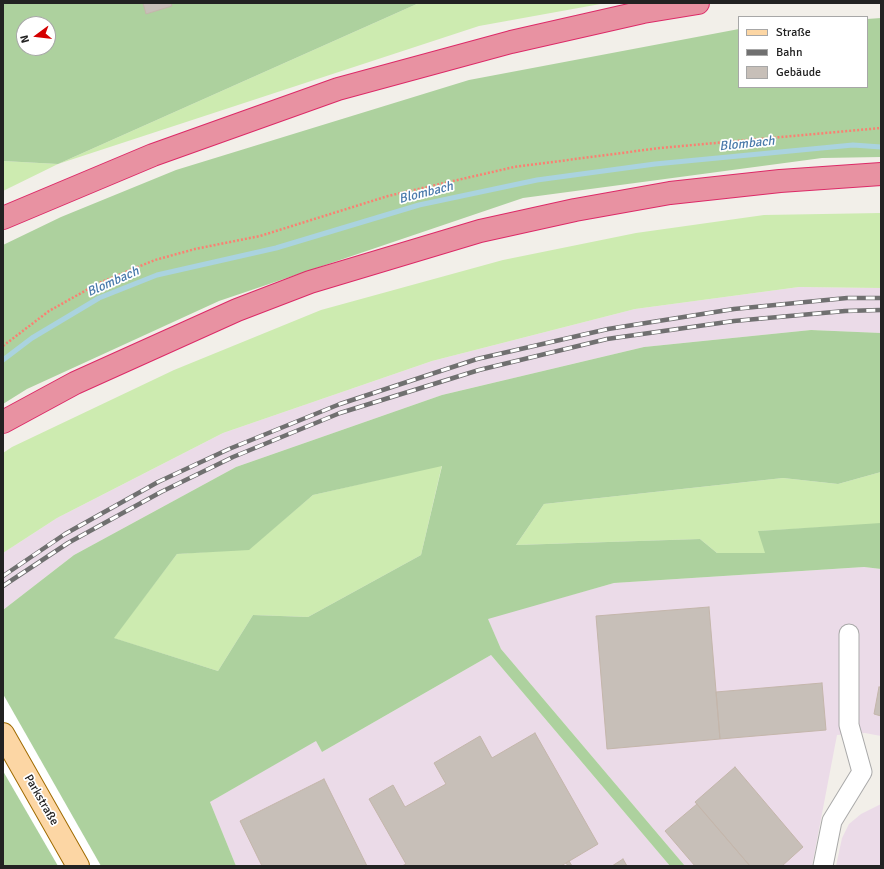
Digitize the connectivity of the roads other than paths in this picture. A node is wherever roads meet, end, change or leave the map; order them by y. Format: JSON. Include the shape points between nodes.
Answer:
{"nodes":[{"id":1,"x":698,"y":3,"type":"edge"},
{"id":2,"x":881,"y":174,"type":"edge"},
{"id":3,"x":3,"y":218,"type":"edge"},
{"id":4,"x":3,"y":422,"type":"edge"},
{"id":5,"x":849,"y":634,"type":"dead end"},
{"id":6,"x":3,"y":734,"type":"edge"},
{"id":7,"x":78,"y":866,"type":"edge"},
{"id":8,"x":823,"y":866,"type":"edge"}],
"edges":[{"from":1,"to":3,"type":"highway","via":[[643,12],[510,42],[338,89],[153,155]]},
{"from":2,"to":4,"type":"highway","via":[[780,181],[670,193],[574,210],[480,231],[310,282],[237,310],[75,383]]},
{"from":5,"to":8,"type":"street","via":[[849,725],[862,772],[832,821]]},
{"from":6,"to":7,"type":"main road","name":"Parkstraße"}]}
